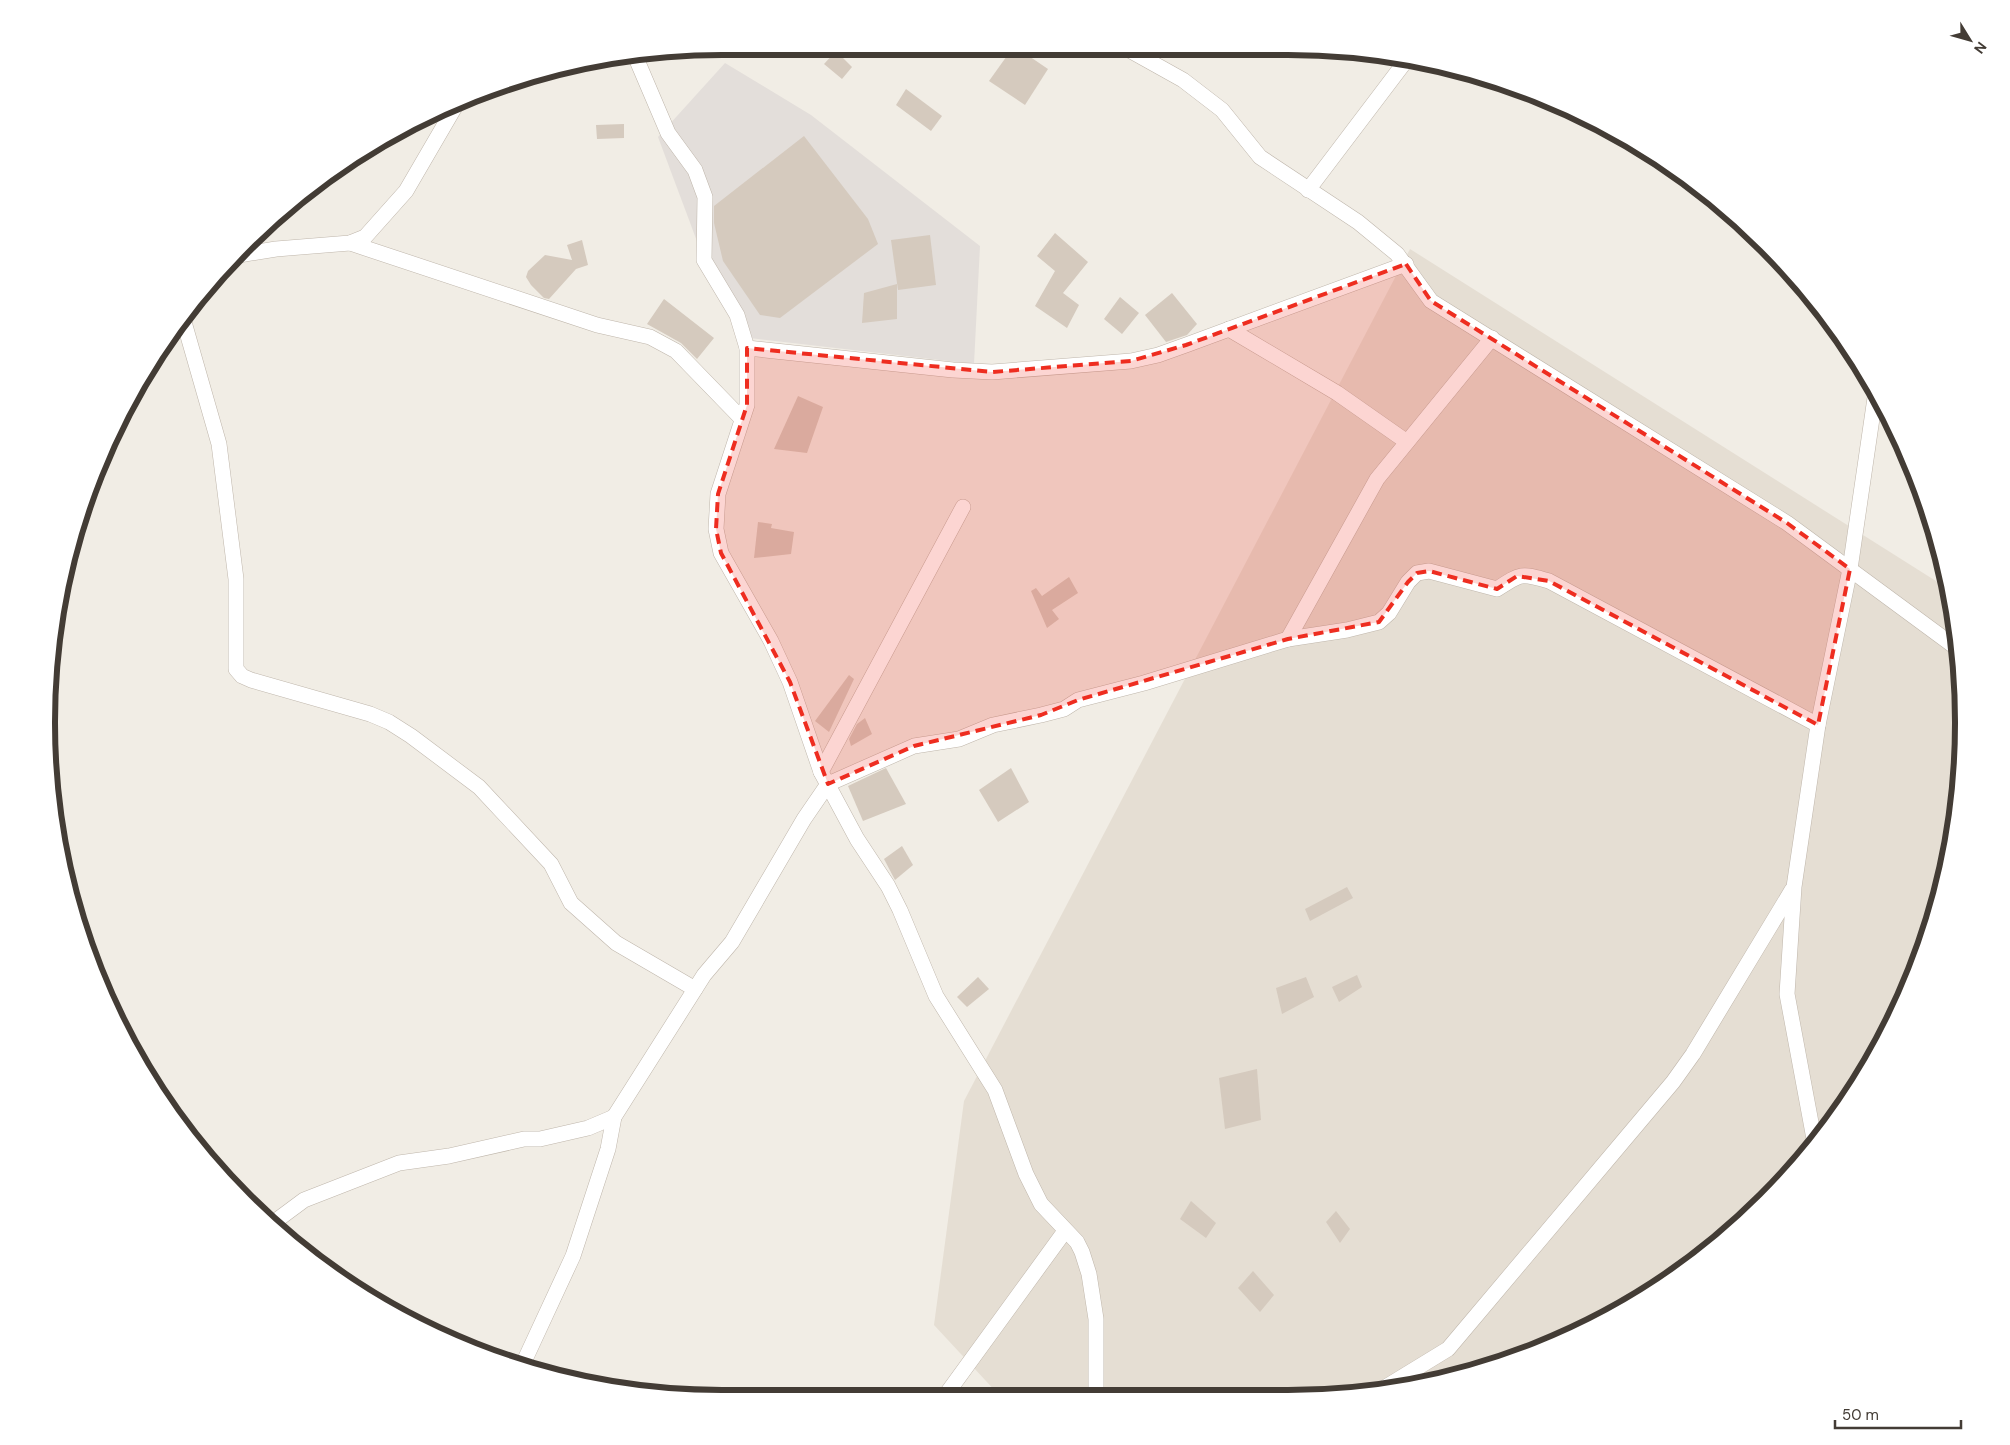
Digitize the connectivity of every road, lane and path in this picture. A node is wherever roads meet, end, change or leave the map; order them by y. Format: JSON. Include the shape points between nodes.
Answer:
{"nodes":[{"id":1,"x":1138,"y":55,"type":"edge"},
{"id":2,"x":637,"y":61,"type":"edge"},
{"id":3,"x":1402,"y":65,"type":"edge"},
{"id":4,"x":451,"y":113,"type":"edge"},
{"id":5,"x":1308,"y":190,"type":"junction"},
{"id":6,"x":350,"y":243,"type":"junction"},
{"id":7,"x":249,"y":253,"type":"edge"},
{"id":8,"x":1406,"y":264,"type":"junction"},
{"id":9,"x":185,"y":327,"type":"edge"},
{"id":10,"x":1229,"y":330,"type":"junction"},
{"id":11,"x":1492,"y":338,"type":"junction"},
{"id":12,"x":747,"y":348,"type":"junction"},
{"id":13,"x":1874,"y":404,"type":"edge"},
{"id":14,"x":742,"y":419,"type":"junction"},
{"id":15,"x":1407,"y":442,"type":"junction"},
{"id":16,"x":963,"y":508,"type":"dead end"},
{"id":17,"x":1850,"y":569,"type":"junction"},
{"id":18,"x":1288,"y":639,"type":"junction"},
{"id":19,"x":1950,"y":643,"type":"edge"},
{"id":20,"x":1818,"y":725,"type":"junction"},
{"id":21,"x":824,"y":778,"type":"junction"},
{"id":22,"x":1794,"y":886,"type":"junction"},
{"id":23,"x":695,"y":989,"type":"junction"},
{"id":24,"x":614,"y":1117,"type":"junction"},
{"id":25,"x":1812,"y":1135,"type":"edge"},
{"id":26,"x":277,"y":1219,"type":"edge"},
{"id":27,"x":1065,"y":1231,"type":"junction"},
{"id":28,"x":525,"y":1360,"type":"edge"},
{"id":29,"x":1396,"y":1381,"type":"edge"},
{"id":30,"x":950,"y":1390,"type":"edge"},
{"id":31,"x":1096,"y":1390,"type":"edge"}],
"edges":[{"from":1,"to":5,"type":"street","via":[[1183,80],[1222,110],[1260,157]]},
{"from":2,"to":12,"type":"street","via":[[668,133],[695,170],[705,197],[704,260],[737,315]]},
{"from":3,"to":5,"type":"street"},
{"from":4,"to":6,"type":"street","via":[[406,191],[370,232]]},
{"from":5,"to":8,"type":"street","via":[[1358,222]]},
{"from":6,"to":7,"type":"street"},
{"from":6,"to":14,"type":"street","via":[[596,325],[650,337],[676,351]]},
{"from":8,"to":10,"type":"street"},
{"from":8,"to":11,"type":"street","via":[[1431,301]]},
{"from":9,"to":23,"type":"street","via":[[219,444],[236,579],[236,670],[251,680],[370,714],[410,736],[485,793],[550,864],[571,903],[616,943]]},
{"from":10,"to":12,"type":"street","via":[[1131,361],[992,372]]},
{"from":10,"to":15,"type":"street","via":[[1338,393]]},
{"from":11,"to":15,"type":"street"},
{"from":11,"to":17,"type":"street","via":[[1788,523]]},
{"from":12,"to":14,"type":"street","via":[[747,406]]},
{"from":13,"to":17,"type":"street"},
{"from":14,"to":21,"type":"street","via":[[718,494],[716,529],[721,553],[771,641],[790,682]]},
{"from":15,"to":18,"type":"street","via":[[1377,479]]},
{"from":16,"to":21,"type":"street"},
{"from":17,"to":19,"type":"street"},
{"from":17,"to":20,"type":"street"},
{"from":18,"to":20,"type":"street","via":[[1379,622],[1417,573],[1429,571],[1497,589],[1518,576],[1530,576],[1549,581]]},
{"from":18,"to":21,"type":"street","via":[[1078,700],[1064,709],[993,725],[959,739],[914,746]]},
{"from":20,"to":22,"type":"street"},
{"from":21,"to":23,"type":"street","via":[[804,819],[732,942]]},
{"from":21,"to":27,"type":"street","via":[[857,839],[888,886],[936,996],[995,1090],[1026,1174],[1041,1204]]},
{"from":22,"to":25,"type":"street","via":[[1787,994]]},
{"from":22,"to":29,"type":"street","via":[[1673,1082],[1448,1349]]},
{"from":23,"to":24,"type":"street"},
{"from":24,"to":26,"type":"street","via":[[588,1128],[540,1139],[524,1138],[449,1156],[399,1163],[304,1200]]},
{"from":24,"to":28,"type":"street","via":[[608,1149],[573,1256]]},
{"from":27,"to":30,"type":"street"},
{"from":27,"to":31,"type":"street","via":[[1077,1242],[1089,1274],[1096,1319]]}]}
